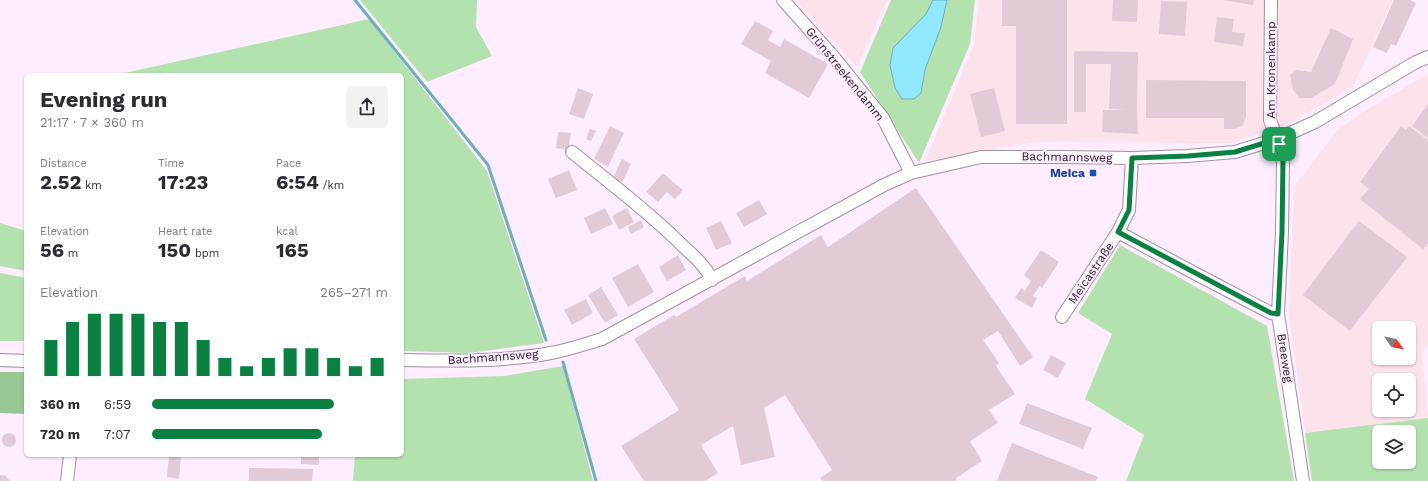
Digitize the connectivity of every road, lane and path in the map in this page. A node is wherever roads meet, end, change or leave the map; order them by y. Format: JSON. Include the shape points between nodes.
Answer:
{"nodes":[{"id":1,"x":783,"y":0,"type":"edge"},
{"id":2,"x":1271,"y":0,"type":"edge"},
{"id":3,"x":1428,"y":57,"type":"edge"},
{"id":4,"x":1277,"y":139,"type":"junction"},
{"id":5,"x":572,"y":152,"type":"dead end"},
{"id":6,"x":1132,"y":158,"type":"junction"},
{"id":7,"x":911,"y":173,"type":"junction"},
{"id":8,"x":1118,"y":232,"type":"junction"},
{"id":9,"x":712,"y":280,"type":"junction"},
{"id":10,"x":1278,"y":314,"type":"junction"},
{"id":11,"x":1062,"y":317,"type":"dead end"},
{"id":12,"x":0,"y":360,"type":"edge"},
{"id":13,"x":404,"y":360,"type":"edge"},
{"id":14,"x":24,"y":361,"type":"edge"},
{"id":15,"x":70,"y":457,"type":"edge"},
{"id":16,"x":67,"y":481,"type":"edge"},
{"id":17,"x":1303,"y":481,"type":"edge"}],
"edges":[{"from":1,"to":7,"type":"street","name":"Grünstreekendamm","via":[[883,118]]},
{"from":2,"to":4,"type":"street","name":"Am Kronenkamp","via":[[1270,120]]},
{"from":3,"to":4,"type":"street","name":"Bachmannsweg","via":[[1315,122]]},
{"from":4,"to":6,"type":"street","name":"Bachmannsweg","via":[[1235,152]]},
{"from":4,"to":10,"type":"street","name":"Breeweg","via":[[1283,160]]},
{"from":5,"to":9,"type":"street","via":[[667,230],[699,262]]},
{"from":6,"to":7,"type":"street","name":"Bachmannsweg","via":[[981,157]]},
{"from":6,"to":8,"type":"street","name":"Meicastraße","via":[[1129,210]]},
{"from":7,"to":9,"type":"street","name":"Bachmannsweg"},
{"from":8,"to":10,"type":"street","via":[[1271,313]]},
{"from":8,"to":11,"type":"street","name":"Meicastraße"},
{"from":9,"to":13,"type":"street","name":"Bachmannsweg","via":[[602,340],[553,353],[486,360]]},
{"from":10,"to":17,"type":"street","name":"Breeweg"},
{"from":12,"to":14,"type":"street"},
{"from":15,"to":16,"type":"street"}]}
